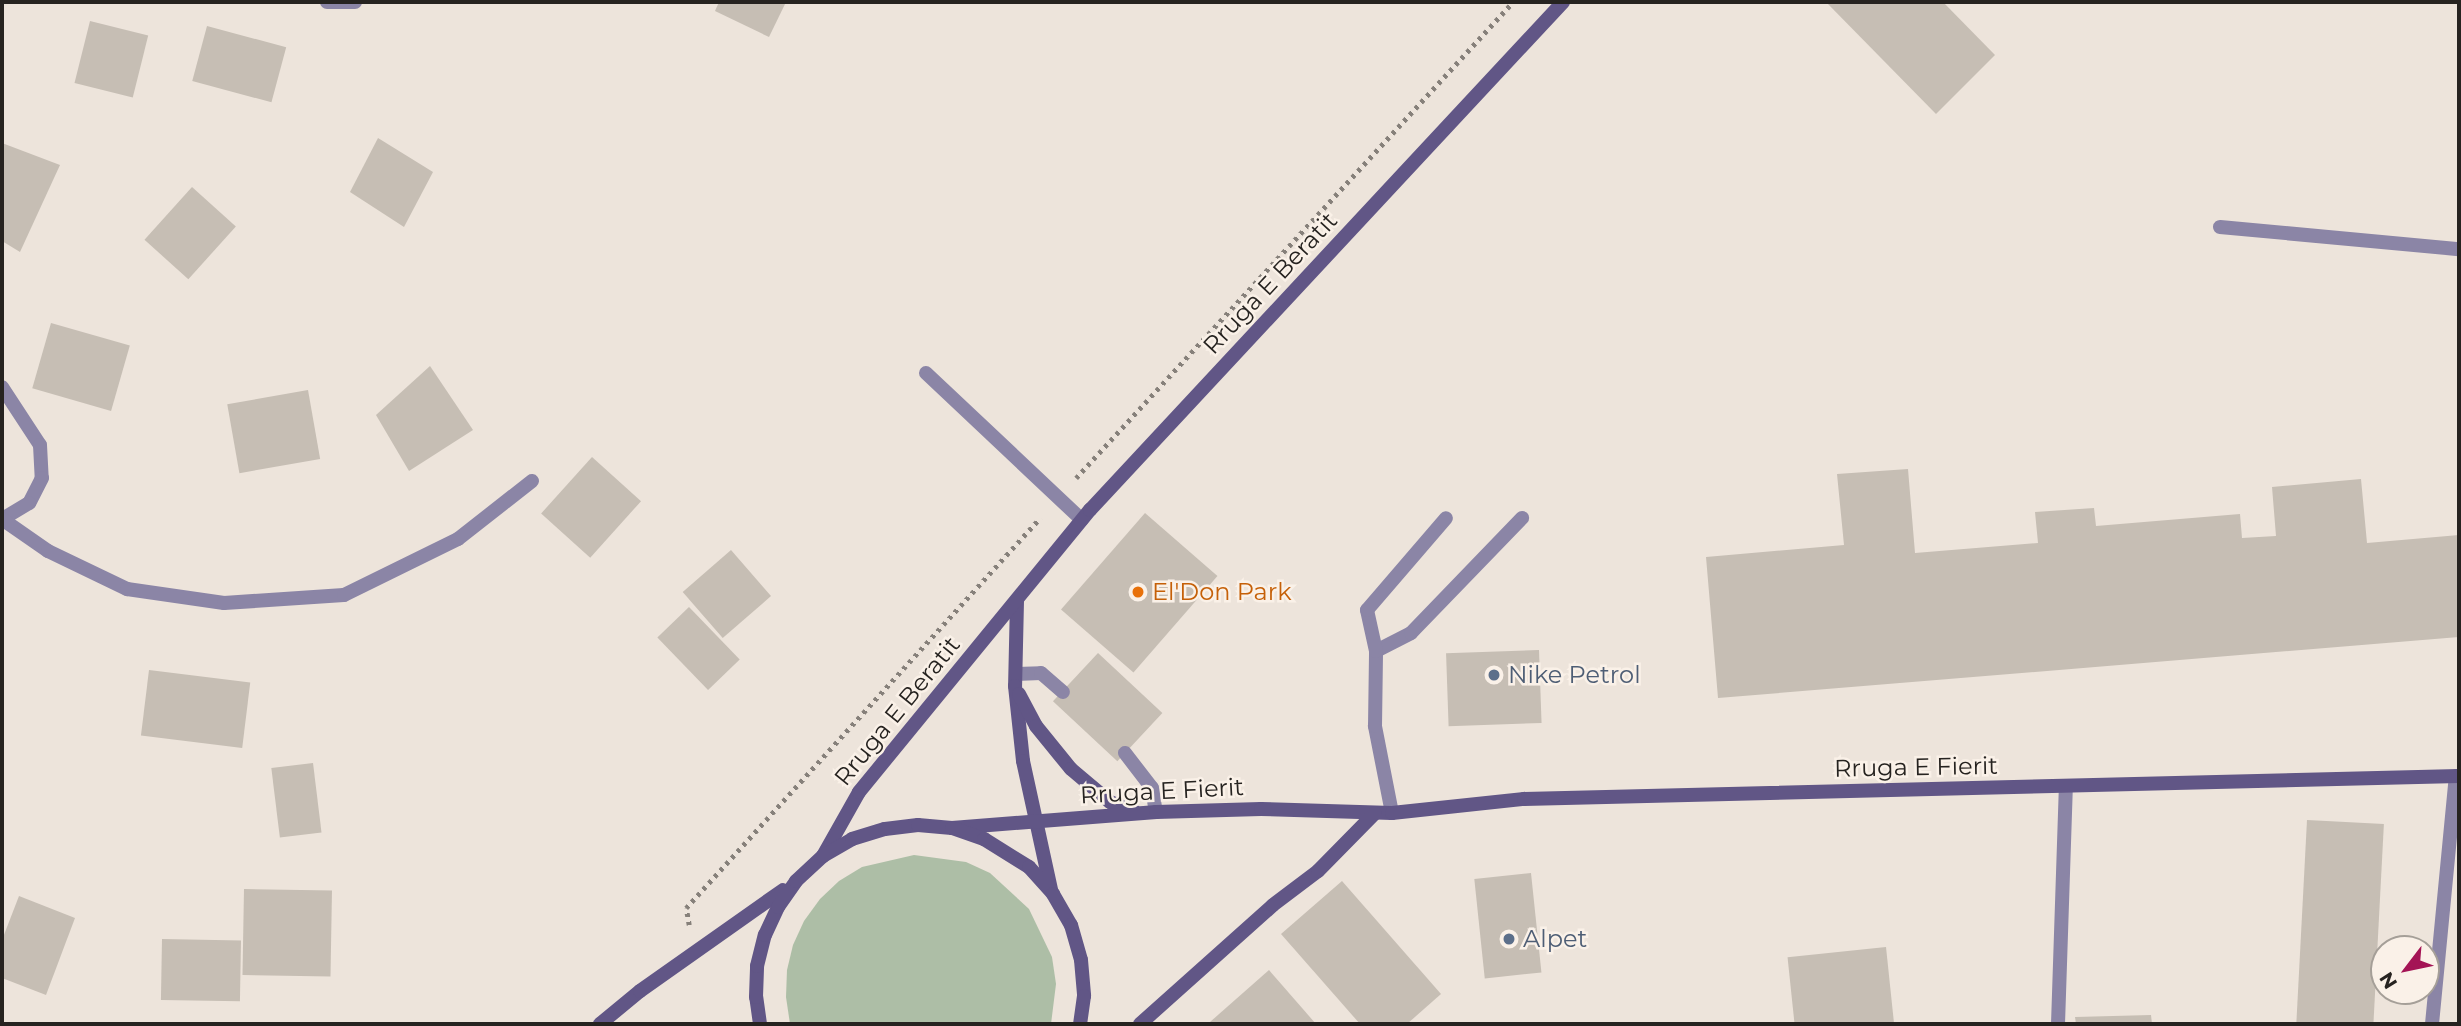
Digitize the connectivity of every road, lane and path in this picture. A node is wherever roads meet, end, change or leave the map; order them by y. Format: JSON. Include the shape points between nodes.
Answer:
{"nodes":[{"id":1,"x":327,"y":2,"type":"edge"},
{"id":2,"x":355,"y":2,"type":"edge"},
{"id":3,"x":1513,"y":2,"type":"edge"},
{"id":4,"x":1563,"y":2,"type":"edge"},
{"id":5,"x":2220,"y":227,"type":"dead end"},
{"id":6,"x":2459,"y":249,"type":"edge"},
{"id":7,"x":926,"y":373,"type":"dead end"},
{"id":8,"x":2,"y":387,"type":"edge"},
{"id":9,"x":531,"y":481,"type":"dead end"},
{"id":10,"x":1059,"y":497,"type":"junction"},
{"id":11,"x":1446,"y":518,"type":"dead end"},
{"id":12,"x":1522,"y":518,"type":"dead end"},
{"id":13,"x":2,"y":519,"type":"edge"},
{"id":14,"x":1082,"y":520,"type":"junction"},
{"id":15,"x":1017,"y":601,"type":"junction"},
{"id":16,"x":1376,"y":651,"type":"junction"},
{"id":17,"x":1015,"y":680,"type":"junction"},
{"id":18,"x":1063,"y":692,"type":"dead end"},
{"id":19,"x":1125,"y":753,"type":"dead end"},
{"id":20,"x":2457,"y":776,"type":"edge"},
{"id":21,"x":2066,"y":786,"type":"junction"},
{"id":22,"x":1156,"y":812,"type":"junction"},
{"id":23,"x":1139,"y":813,"type":"junction"},
{"id":24,"x":1374,"y":813,"type":"junction"},
{"id":25,"x":1392,"y":813,"type":"junction"},
{"id":26,"x":1034,"y":822,"type":"junction"},
{"id":27,"x":952,"y":828,"type":"junction"},
{"id":28,"x":823,"y":856,"type":"junction"},
{"id":29,"x":796,"y":881,"type":"junction"},
{"id":30,"x":1053,"y":894,"type":"junction"},
{"id":31,"x":694,"y":954,"type":"junction"},
{"id":32,"x":600,"y":1024,"type":"edge"},
{"id":33,"x":760,"y":1024,"type":"edge"},
{"id":34,"x":1080,"y":1024,"type":"edge"},
{"id":35,"x":1140,"y":1024,"type":"edge"},
{"id":36,"x":2058,"y":1024,"type":"edge"},
{"id":37,"x":2432,"y":1024,"type":"edge"}],
"edges":[{"from":1,"to":2,"type":"street"},
{"from":3,"to":10,"type":"path"},
{"from":4,"to":14,"type":"main road","name":"Rruga E Beratit"},
{"from":5,"to":6,"type":"street"},
{"from":7,"to":10,"type":"street"},
{"from":8,"to":13,"type":"street","via":[[40,445],[42,478],[29,503]]},
{"from":9,"to":13,"type":"street","via":[[458,539],[344,595],[224,603],[127,589],[48,551]]},
{"from":10,"to":14,"type":"street"},
{"from":10,"to":31,"type":"path","via":[[686,908]]},
{"from":11,"to":16,"type":"street","via":[[1367,610]]},
{"from":12,"to":16,"type":"street","via":[[1411,633]]},
{"from":14,"to":15,"type":"main road","name":"Rruga E Beratit"},
{"from":15,"to":17,"type":"main road"},
{"from":15,"to":28,"type":"main road","name":"Rruga E Beratit","via":[[859,792]]},
{"from":16,"to":25,"type":"street","via":[[1375,726]]},
{"from":17,"to":18,"type":"street","via":[[1041,673]]},
{"from":17,"to":23,"type":"main road","via":[[1035,726],[1071,769],[1110,802]]},
{"from":17,"to":26,"type":"main road"},
{"from":19,"to":22,"type":"street","via":[[1152,788]]},
{"from":20,"to":21,"type":"main road","name":"Rruga E Fierit"},
{"from":20,"to":37,"type":"street"},
{"from":21,"to":25,"type":"main road","name":"Rruga E Fierit","via":[[1524,799]]},
{"from":21,"to":36,"type":"street"},
{"from":22,"to":23,"type":"main road","name":"Rruga E Fierit"},
{"from":22,"to":24,"type":"main road","name":"Rruga E Fierit"},
{"from":23,"to":26,"type":"main road","name":"Rruga E Fierit"},
{"from":24,"to":25,"type":"main road","name":"Rruga E Fierit"},
{"from":24,"to":35,"type":"main road","via":[[1318,871],[1273,905]]},
{"from":26,"to":27,"type":"main road","name":"Rruga E Fierit"},
{"from":26,"to":30,"type":"main road"},
{"from":27,"to":28,"type":"main road","via":[[918,825],[885,829],[852,839]]},
{"from":27,"to":30,"type":"main road","via":[[1014,855]]},
{"from":28,"to":29,"type":"main road"},
{"from":29,"to":31,"type":"main road"},
{"from":29,"to":33,"type":"main road","via":[[778,906],[757,966]]},
{"from":30,"to":34,"type":"main road","via":[[1071,925],[1081,960],[1084,996]]},
{"from":31,"to":32,"type":"main road"}]}
